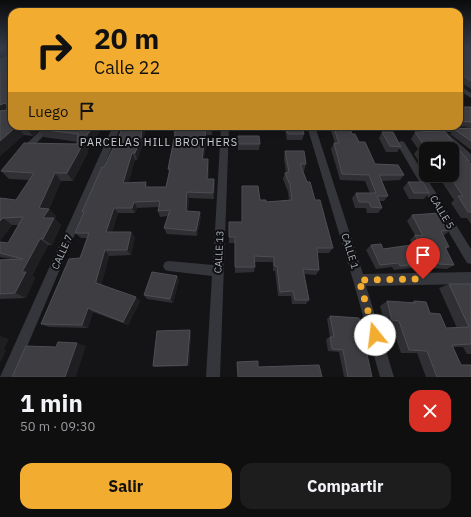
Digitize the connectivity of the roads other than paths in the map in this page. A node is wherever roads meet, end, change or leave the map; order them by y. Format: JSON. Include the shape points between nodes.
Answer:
{"nodes":[{"id":1,"x":46,"y":130,"type":"edge"},
{"id":2,"x":115,"y":130,"type":"edge"},
{"id":3,"x":225,"y":130,"type":"edge"},
{"id":4,"x":312,"y":130,"type":"edge"},
{"id":5,"x":443,"y":130,"type":"edge"},
{"id":6,"x":401,"y":144,"type":"edge"},
{"id":7,"x":16,"y":158,"type":"edge"},
{"id":8,"x":471,"y":159,"type":"edge"},
{"id":9,"x":471,"y":259,"type":"edge"},
{"id":10,"x":169,"y":266,"type":"dead end"},
{"id":11,"x":218,"y":270,"type":"junction"},
{"id":12,"x":471,"y":278,"type":"edge"},
{"id":13,"x":359,"y":280,"type":"junction"},
{"id":14,"x":7,"y":377,"type":"edge"},
{"id":15,"x":213,"y":377,"type":"edge"},
{"id":16,"x":387,"y":377,"type":"edge"}],
"edges":[{"from":1,"to":7,"type":"street"},
{"from":2,"to":14,"type":"street","name":"CALLE 7"},
{"from":3,"to":11,"type":"street","name":"CALLE 13"},
{"from":4,"to":13,"type":"street","name":"CALLE 1"},
{"from":5,"to":8,"type":"street","via":[[442,132]]},
{"from":6,"to":9,"type":"street","name":"CALLE 5"},
{"from":10,"to":11,"type":"street"},
{"from":11,"to":15,"type":"street","name":"CALLE 13"},
{"from":12,"to":13,"type":"street"},
{"from":13,"to":16,"type":"street","name":"CALLE 1"}]}
